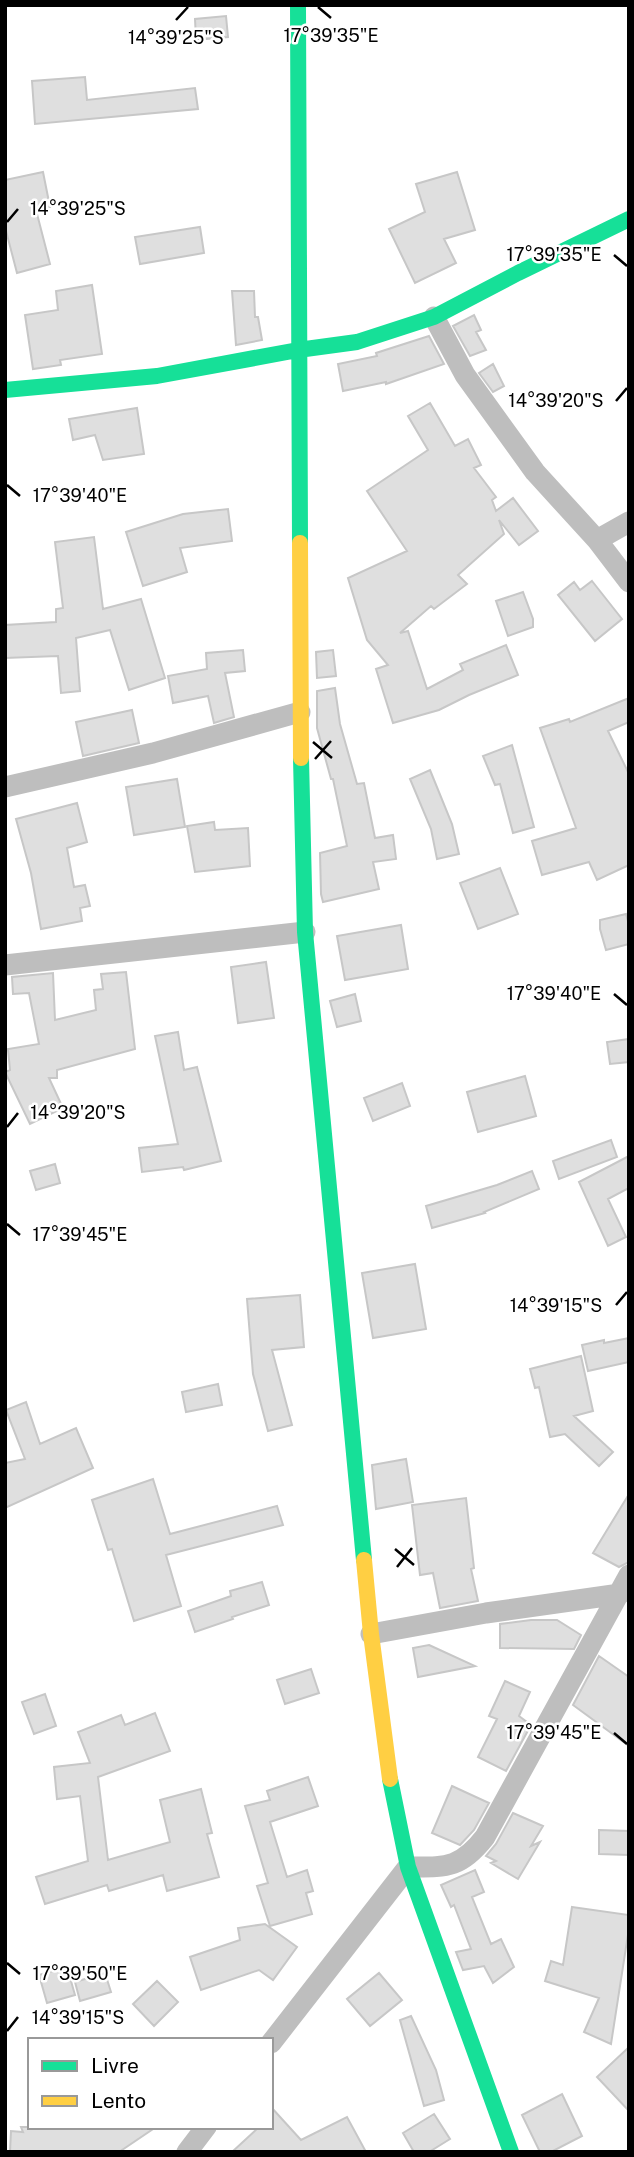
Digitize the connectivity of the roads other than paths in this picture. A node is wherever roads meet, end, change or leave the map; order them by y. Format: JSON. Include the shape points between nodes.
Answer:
{"nodes":[{"id":1,"x":298,"y":5,"type":"edge"},
{"id":2,"x":629,"y":219,"type":"edge"},
{"id":3,"x":434,"y":317,"type":"junction"},
{"id":4,"x":298,"y":350,"type":"junction"},
{"id":5,"x":5,"y":390,"type":"edge"},
{"id":6,"x":629,"y":522,"type":"edge"},
{"id":7,"x":597,"y":540,"type":"junction"},
{"id":8,"x":629,"y":582,"type":"edge"},
{"id":9,"x":300,"y":712,"type":"junction"},
{"id":10,"x":5,"y":787,"type":"edge"},
{"id":11,"x":305,"y":932,"type":"junction"},
{"id":12,"x":5,"y":965,"type":"edge"},
{"id":13,"x":624,"y":1584,"type":"edge"},
{"id":14,"x":371,"y":1634,"type":"junction"},
{"id":15,"x":408,"y":1867,"type":"junction"},
{"id":16,"x":273,"y":2040,"type":"edge"},
{"id":17,"x":204,"y":2129,"type":"edge"},
{"id":18,"x":187,"y":2152,"type":"edge"},
{"id":19,"x":510,"y":2152,"type":"edge"}],
"edges":[{"from":1,"to":4,"type":"street"},
{"from":2,"to":3,"type":"street"},
{"from":3,"to":4,"type":"street","via":[[357,342]]},
{"from":3,"to":7,"type":"street","via":[[465,375],[535,472]]},
{"from":4,"to":5,"type":"street","via":[[157,376]]},
{"from":4,"to":9,"type":"street"},
{"from":6,"to":7,"type":"street"},
{"from":7,"to":8,"type":"street"},
{"from":9,"to":10,"type":"street","via":[[153,753]]},
{"from":9,"to":11,"type":"street"},
{"from":11,"to":12,"type":"street"},
{"from":11,"to":14,"type":"street"},
{"from":13,"to":14,"type":"street"},
{"from":13,"to":15,"type":"street","via":[[485,1837],[456,1863]]},
{"from":14,"to":15,"type":"street","via":[[388,1767]]},
{"from":15,"to":16,"type":"street"},
{"from":15,"to":19,"type":"street"},
{"from":17,"to":18,"type":"street"}]}
